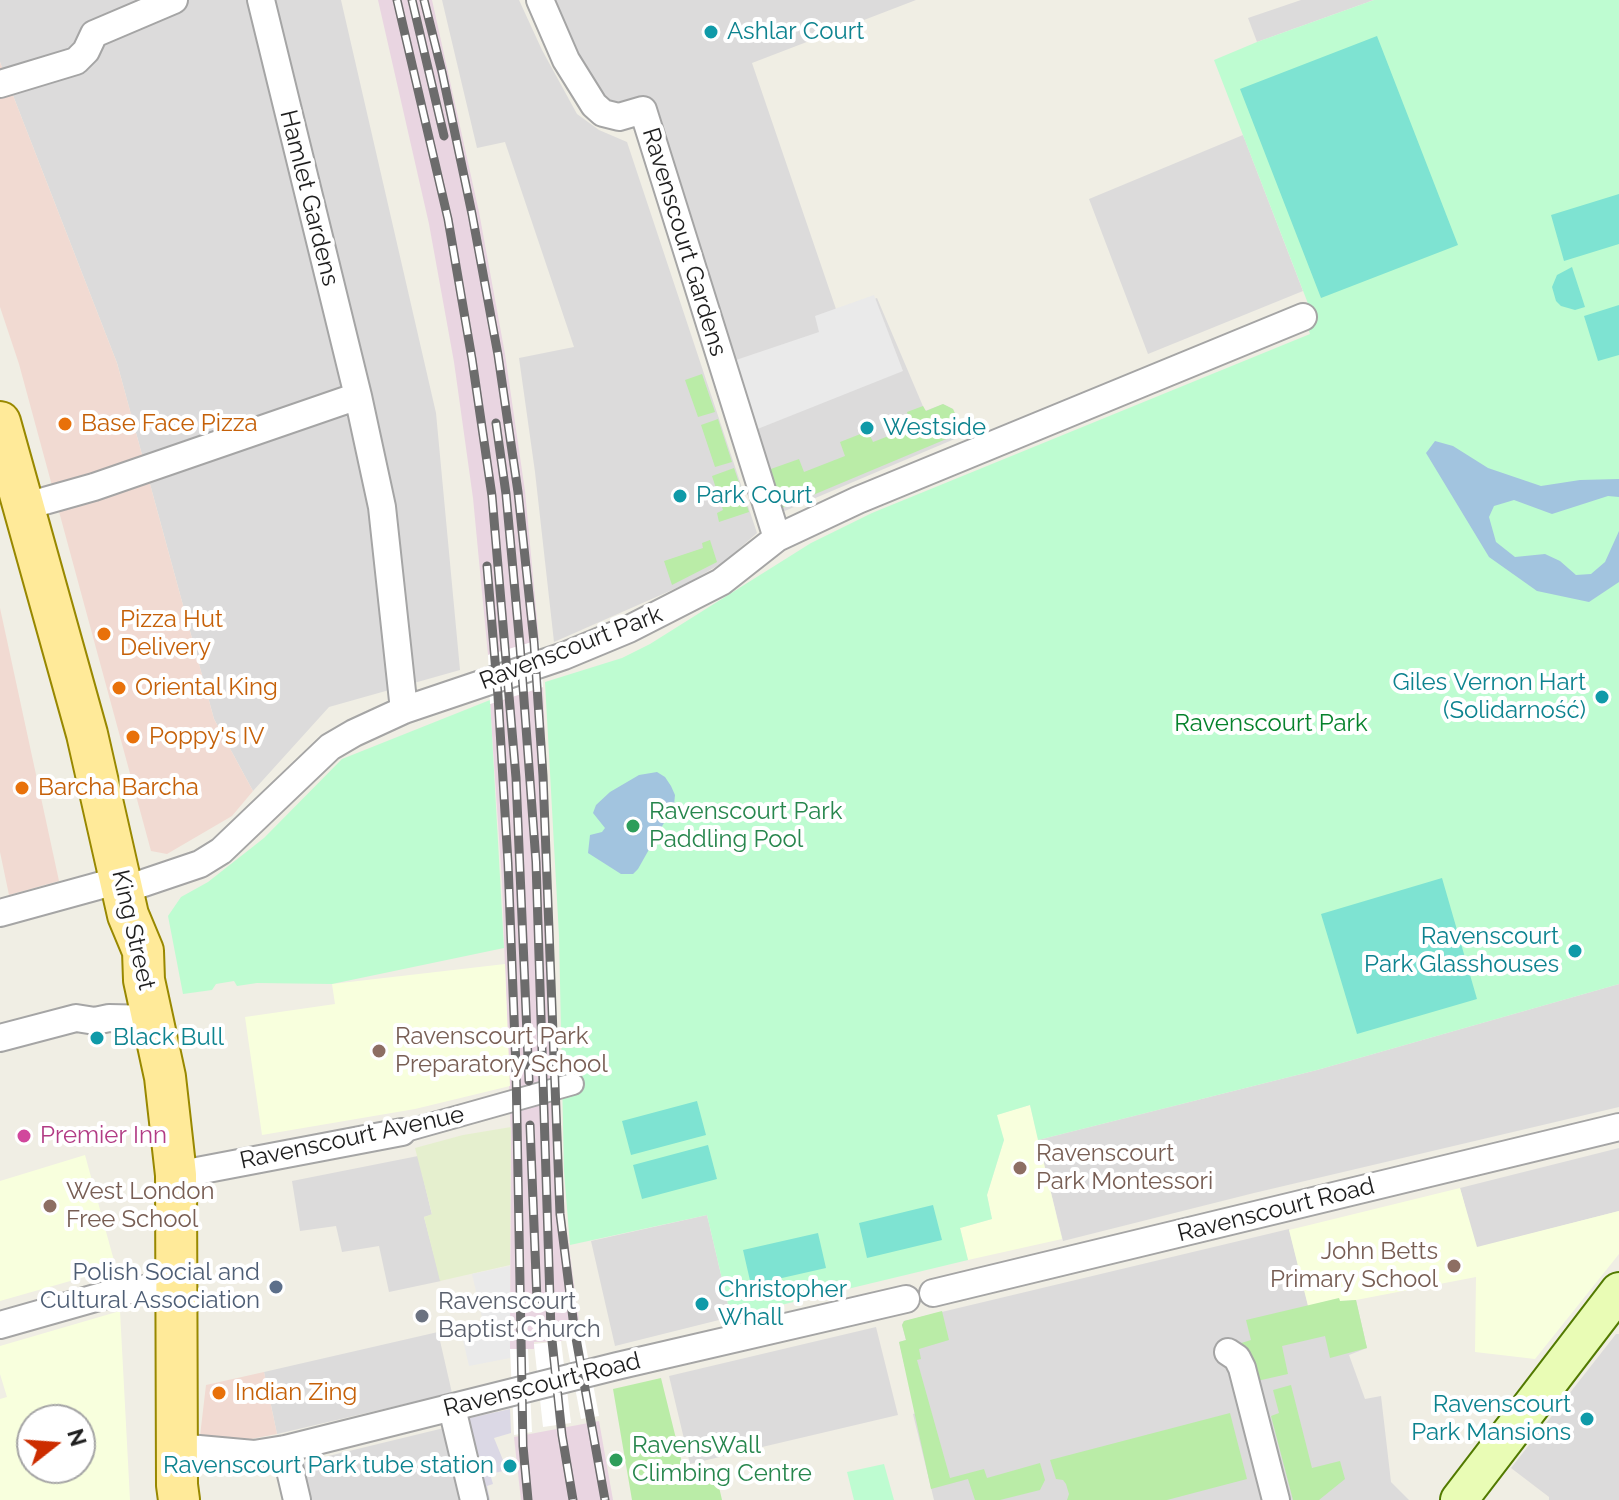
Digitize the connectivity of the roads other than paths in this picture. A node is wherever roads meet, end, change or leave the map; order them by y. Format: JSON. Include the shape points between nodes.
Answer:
{"nodes":[{"id":1,"x":261,"y":0,"type":"edge"},
{"id":2,"x":540,"y":0,"type":"edge"},
{"id":3,"x":160,"y":3,"type":"edge"},
{"id":4,"x":0,"y":84,"type":"edge"},
{"id":5,"x":1303,"y":317,"type":"dead end"},
{"id":6,"x":358,"y":396,"type":"junction"},
{"id":7,"x":0,"y":422,"type":"edge"},
{"id":8,"x":6,"y":464,"type":"edge"},
{"id":9,"x":23,"y":507,"type":"junction"},
{"id":10,"x":777,"y":538,"type":"junction"},
{"id":11,"x":404,"y":710,"type":"junction"},
{"id":12,"x":122,"y":885,"type":"junction"},
{"id":13,"x":0,"y":913,"type":"edge"},
{"id":14,"x":154,"y":1019,"type":"junction"},
{"id":15,"x":0,"y":1038,"type":"edge"},
{"id":16,"x":573,"y":1084,"type":"dead end"},
{"id":17,"x":1619,"y":1127,"type":"edge"},
{"id":18,"x":402,"y":1132,"type":"joint"},
{"id":19,"x":176,"y":1175,"type":"junction"},
{"id":20,"x":178,"y":1286,"type":"junction"},
{"id":21,"x":1619,"y":1291,"type":"edge"},
{"id":22,"x":933,"y":1293,"type":"dead end"},
{"id":23,"x":906,"y":1299,"type":"dead end"},
{"id":24,"x":0,"y":1325,"type":"edge"},
{"id":25,"x":1228,"y":1352,"type":"dead end"},
{"id":26,"x":452,"y":1408,"type":"junction"},
{"id":27,"x":177,"y":1447,"type":"junction"},
{"id":28,"x":285,"y":1449,"type":"junction"},
{"id":29,"x":179,"y":1500,"type":"edge"},
{"id":30,"x":297,"y":1500,"type":"edge"},
{"id":31,"x":474,"y":1500,"type":"edge"},
{"id":32,"x":1276,"y":1500,"type":"edge"},
{"id":33,"x":1459,"y":1500,"type":"edge"}],
"edges":[{"from":1,"to":6,"type":"street","name":"Hamlet Gardens"},
{"from":2,"to":10,"type":"street","name":"Ravenscourt Gardens","via":[[566,60],[594,105],[619,117],[643,110]]},
{"from":3,"to":4,"type":"street","via":[[94,34],[76,61]]},
{"from":5,"to":10,"type":"street","name":"Ravenscourt Park"},
{"from":6,"to":9,"type":"street"},
{"from":6,"to":11,"type":"street","name":"Hamlet Gardens","via":[[382,507]]},
{"from":7,"to":8,"type":"main road","name":"King Street"},
{"from":8,"to":9,"type":"main road","name":"King Street"},
{"from":9,"to":12,"type":"main road","name":"King Street","via":[[87,734]]},
{"from":10,"to":11,"type":"street","name":"Ravenscourt Park","via":[[721,582],[653,618],[564,656]]},
{"from":11,"to":12,"type":"street","name":"Ravenscourt Park","via":[[330,747],[221,851],[200,864]]},
{"from":12,"to":13,"type":"street","name":"Ravenscourt Park"},
{"from":12,"to":14,"type":"main road","name":"King Street","via":[[143,951]]},
{"from":14,"to":15,"type":"street","via":[[76,1018]]},
{"from":14,"to":19,"type":"main road","name":"King Street"},
{"from":16,"to":18,"type":"street","name":"Ravenscourt Avenue"},
{"from":17,"to":22,"type":"street","name":"Ravenscourt Road"},
{"from":18,"to":19,"type":"street","name":"Ravenscourt Avenue"},
{"from":19,"to":20,"type":"main road","name":"King Street"},
{"from":20,"to":24,"type":"street","via":[[120,1291]]},
{"from":20,"to":27,"type":"main road","name":"King Street"},
{"from":21,"to":33,"type":"main road"},
{"from":23,"to":26,"type":"street","name":"Ravenscourt Road"},
{"from":25,"to":32,"type":"street","via":[[1242,1368]]},
{"from":26,"to":28,"type":"street","name":"Ravenscourt Road"},
{"from":26,"to":31,"type":"street"},
{"from":27,"to":28,"type":"street","name":"Ravenscourt Road","via":[[254,1454]]},
{"from":27,"to":29,"type":"main road","name":"King Street"},
{"from":28,"to":30,"type":"street"}]}
